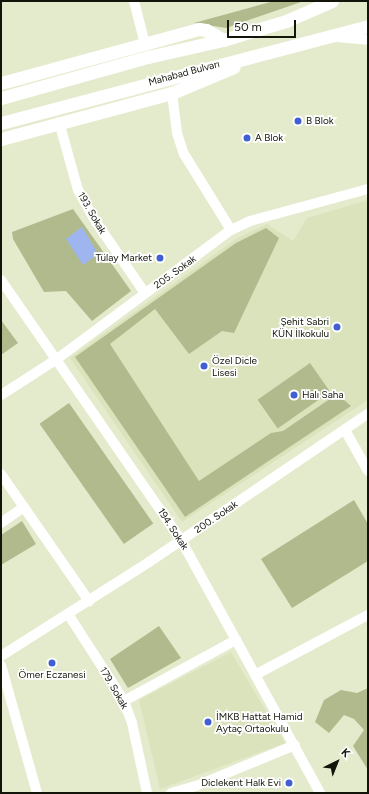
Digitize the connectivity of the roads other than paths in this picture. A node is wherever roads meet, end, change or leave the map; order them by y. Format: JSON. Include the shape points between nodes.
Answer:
{"nodes":[{"id":1,"x":134,"y":1,"type":"edge"},
{"id":2,"x":332,"y":1,"type":"edge"},
{"id":3,"x":319,"y":5,"type":"edge"},
{"id":4,"x":368,"y":26,"type":"edge"},
{"id":5,"x":328,"y":36,"type":"junction"},
{"id":6,"x":223,"y":40,"type":"junction"},
{"id":7,"x":368,"y":40,"type":"edge"},
{"id":8,"x":145,"y":44,"type":"junction"},
{"id":9,"x":283,"y":48,"type":"junction"},
{"id":10,"x":1,"y":83,"type":"edge"},
{"id":11,"x":172,"y":93,"type":"junction"},
{"id":12,"x":1,"y":98,"type":"edge"},
{"id":13,"x":59,"y":122,"type":"junction"},
{"id":14,"x":1,"y":123,"type":"edge"},
{"id":15,"x":1,"y":139,"type":"edge"},
{"id":16,"x":368,"y":189,"type":"edge"},
{"id":17,"x":231,"y":230,"type":"junction"},
{"id":18,"x":1,"y":280,"type":"edge"},
{"id":19,"x":146,"y":293,"type":"junction"},
{"id":20,"x":57,"y":359,"type":"junction"},
{"id":21,"x":1,"y":395,"type":"edge"},
{"id":22,"x":368,"y":414,"type":"edge"},
{"id":23,"x":344,"y":430,"type":"junction"},
{"id":24,"x":368,"y":471,"type":"edge"},
{"id":25,"x":1,"y":474,"type":"edge"},
{"id":26,"x":24,"y":507,"type":"junction"},
{"id":27,"x":1,"y":523,"type":"edge"},
{"id":28,"x":181,"y":540,"type":"junction"},
{"id":29,"x":89,"y":601,"type":"junction"},
{"id":30,"x":68,"y":614,"type":"junction"},
{"id":31,"x":368,"y":615,"type":"edge"},
{"id":32,"x":236,"y":640,"type":"junction"},
{"id":33,"x":1,"y":656,"type":"edge"},
{"id":34,"x":1,"y":665,"type":"edge"},
{"id":35,"x":255,"y":674,"type":"junction"},
{"id":36,"x":124,"y":701,"type":"junction"},
{"id":37,"x":295,"y":745,"type":"junction"},
{"id":38,"x":37,"y":793,"type":"edge"},
{"id":39,"x":148,"y":793,"type":"edge"},
{"id":40,"x":170,"y":793,"type":"edge"},
{"id":41,"x":320,"y":793,"type":"edge"}],
"edges":[{"from":1,"to":8,"type":"street"},
{"from":2,"to":3,"type":"main road"},
{"from":3,"to":6,"type":"main road","via":[[286,21]]},
{"from":4,"to":5,"type":"main road","name":"Mahabad Bulvarı"},
{"from":5,"to":7,"type":"street"},
{"from":5,"to":9,"type":"main road","name":"Mahabad Bulvarı"},
{"from":6,"to":8,"type":"main road","via":[[206,30],[199,29]]},
{"from":6,"to":12,"type":"main road","via":[[148,57]]},
{"from":8,"to":10,"type":"main road"},
{"from":9,"to":11,"type":"main road"},
{"from":9,"to":14,"type":"main road","name":"Mahabad Bulvarı"},
{"from":11,"to":13,"type":"main road"},
{"from":11,"to":17,"type":"street","via":[[177,133],[184,154]]},
{"from":13,"to":15,"type":"main road"},
{"from":13,"to":19,"type":"street","name":"193. Sokak","via":[[78,190],[96,222]]},
{"from":16,"to":17,"type":"street","name":"205. Sokak","via":[[250,221]]},
{"from":17,"to":19,"type":"street","name":"205. Sokak"},
{"from":18,"to":20,"type":"street","name":"194. Sokak"},
{"from":19,"to":20,"type":"street","name":"205. Sokak"},
{"from":20,"to":21,"type":"street","name":"205. Sokak"},
{"from":20,"to":28,"type":"street","name":"194. Sokak"},
{"from":22,"to":23,"type":"street","name":"200. Sokak"},
{"from":23,"to":24,"type":"street"},
{"from":23,"to":28,"type":"street","name":"200. Sokak"},
{"from":25,"to":26,"type":"street"},
{"from":26,"to":27,"type":"street"},
{"from":26,"to":29,"type":"street"},
{"from":28,"to":29,"type":"street","name":"200. Sokak"},
{"from":28,"to":32,"type":"street","name":"194. Sokak"},
{"from":29,"to":30,"type":"street","name":"200. Sokak"},
{"from":30,"to":33,"type":"street","name":"200. Sokak"},
{"from":30,"to":36,"type":"street","name":"179. Sokak"},
{"from":31,"to":35,"type":"street"},
{"from":32,"to":35,"type":"street","name":"194. Sokak"},
{"from":32,"to":36,"type":"street"},
{"from":34,"to":38,"type":"street"},
{"from":35,"to":37,"type":"street","name":"194. Sokak"},
{"from":36,"to":39,"type":"street","name":"179. Sokak","via":[[132,723]]},
{"from":37,"to":40,"type":"street","via":[[196,786]]},
{"from":37,"to":41,"type":"street","name":"194. Sokak"}]}
